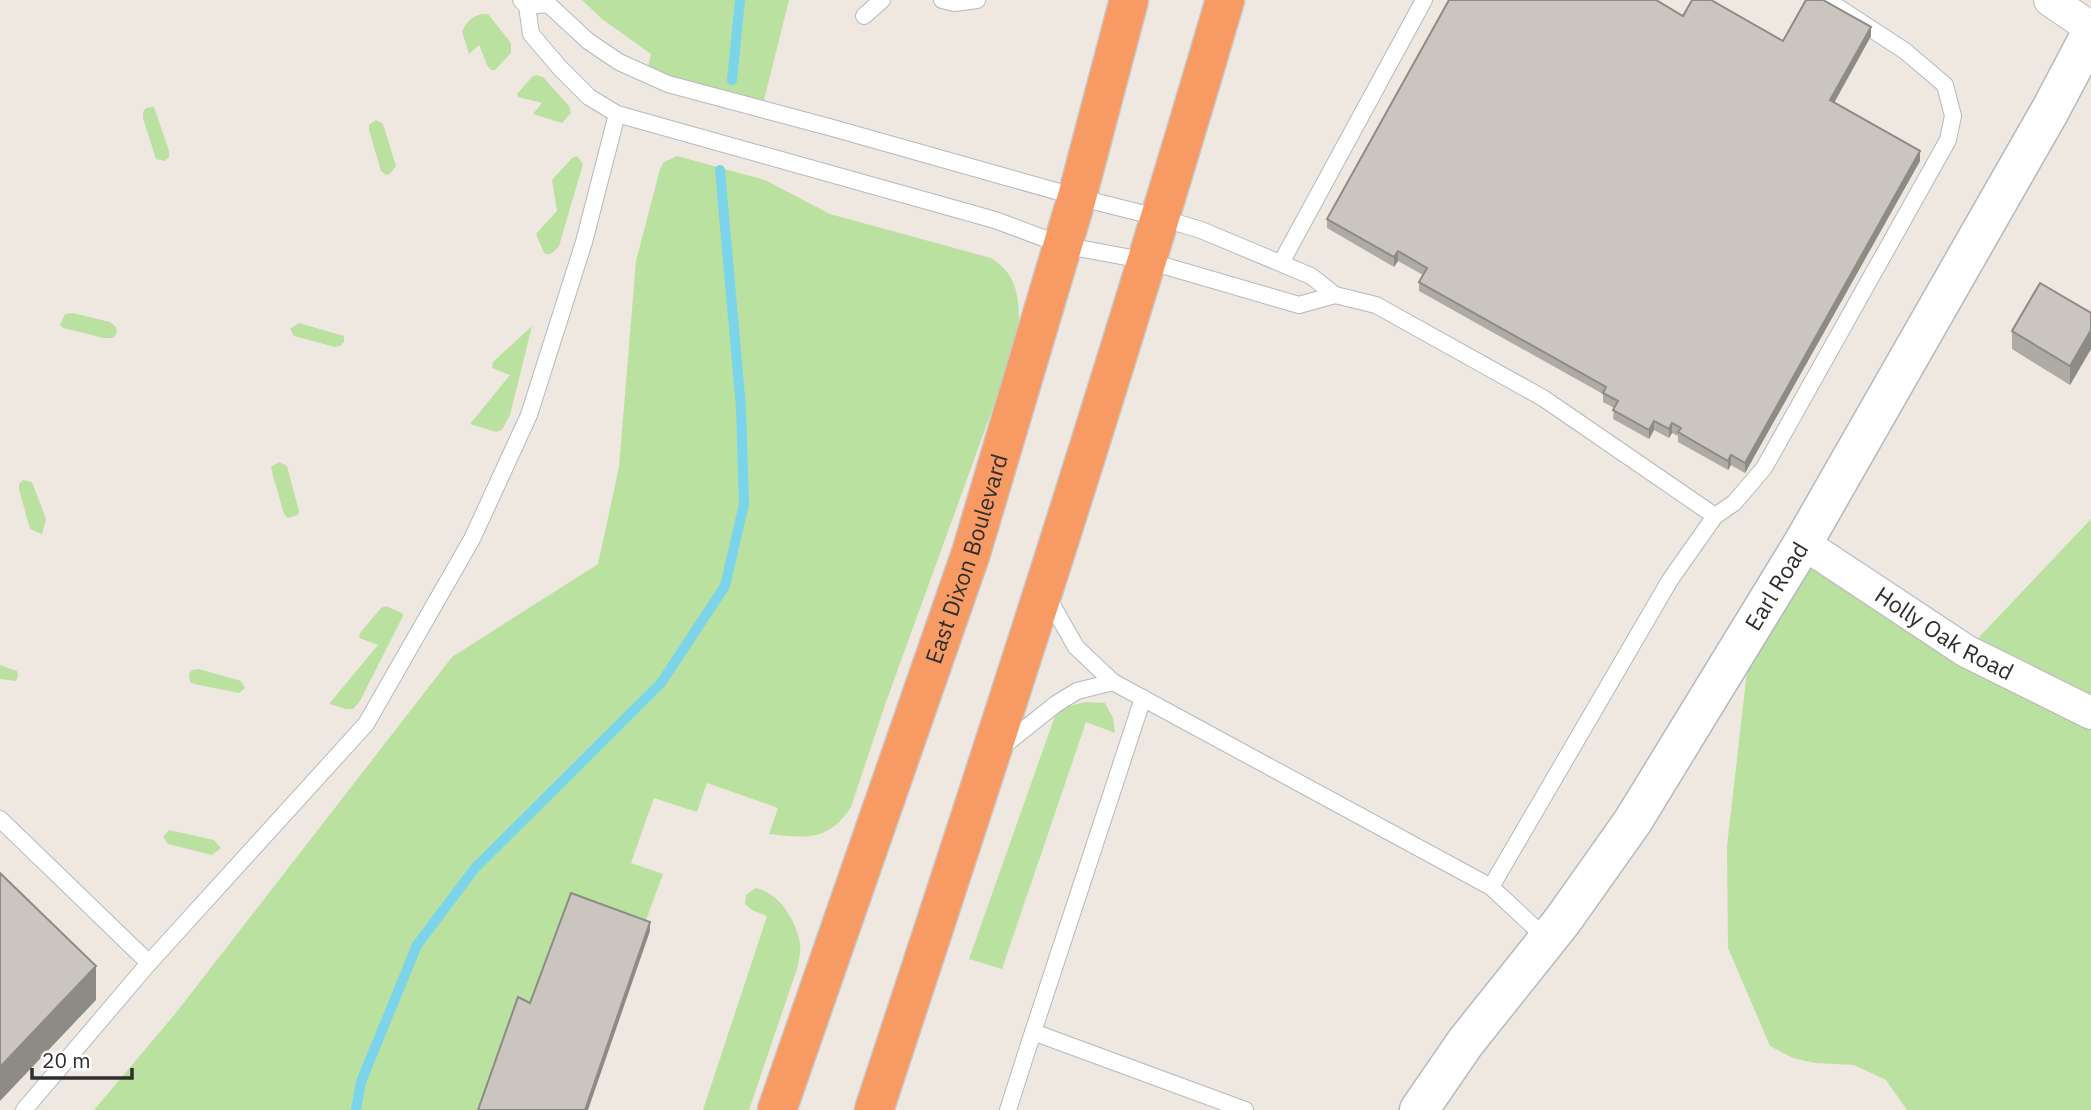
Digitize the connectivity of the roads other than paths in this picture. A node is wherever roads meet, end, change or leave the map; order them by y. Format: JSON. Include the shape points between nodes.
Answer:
{"nodes":[{"id":1,"x":882,"y":0,"type":"edge"},
{"id":2,"x":942,"y":0,"type":"edge"},
{"id":3,"x":977,"y":0,"type":"edge"},
{"id":4,"x":1129,"y":0,"type":"edge"},
{"id":5,"x":1225,"y":0,"type":"edge"},
{"id":6,"x":1424,"y":0,"type":"edge"},
{"id":7,"x":1827,"y":0,"type":"edge"},
{"id":8,"x":2050,"y":0,"type":"edge"},
{"id":9,"x":524,"y":3,"type":"edge"},
{"id":10,"x":864,"y":16,"type":"dead end"},
{"id":11,"x":2091,"y":28,"type":"edge"},
{"id":12,"x":2091,"y":33,"type":"edge"},
{"id":13,"x":617,"y":114,"type":"junction"},
{"id":14,"x":1077,"y":197,"type":"junction"},
{"id":15,"x":1161,"y":218,"type":"junction"},
{"id":16,"x":1062,"y":245,"type":"junction"},
{"id":17,"x":1148,"y":261,"type":"junction"},
{"id":18,"x":1281,"y":263,"type":"junction"},
{"id":19,"x":1335,"y":295,"type":"junction"},
{"id":20,"x":1715,"y":516,"type":"junction"},
{"id":21,"x":1803,"y":543,"type":"junction"},
{"id":22,"x":1045,"y":592,"type":"junction"},
{"id":23,"x":1113,"y":682,"type":"junction"},
{"id":24,"x":1143,"y":698,"type":"junction"},
{"id":25,"x":2091,"y":713,"type":"edge"},
{"id":26,"x":989,"y":757,"type":"junction"},
{"id":27,"x":0,"y":819,"type":"edge"},
{"id":28,"x":1491,"y":887,"type":"junction"},
{"id":29,"x":1548,"y":940,"type":"junction"},
{"id":30,"x":149,"y":963,"type":"junction"},
{"id":31,"x":1033,"y":1032,"type":"junction"},
{"id":32,"x":24,"y":1110,"type":"edge"},
{"id":33,"x":777,"y":1110,"type":"edge"},
{"id":34,"x":874,"y":1110,"type":"edge"},
{"id":35,"x":1008,"y":1110,"type":"edge"},
{"id":36,"x":1245,"y":1110,"type":"edge"},
{"id":37,"x":1419,"y":1110,"type":"edge"}],
"edges":[{"from":1,"to":10,"type":"lane"},
{"from":2,"to":3,"type":"lane"},
{"from":4,"to":14,"type":"highway","name":"East Dixon Boulevard"},
{"from":5,"to":15,"type":"highway"},
{"from":6,"to":18,"type":"lane"},
{"from":7,"to":20,"type":"lane","via":[[1905,51],[1945,85],[1953,116],[1951,128],[1764,468],[1748,490]]},
{"from":8,"to":11,"type":"street"},
{"from":9,"to":13,"type":"lane","via":[[536,40],[589,97]]},
{"from":9,"to":14,"type":"lane","via":[[548,4],[619,62],[668,85]]},
{"from":12,"to":21,"type":"main road","name":"Earl Road"},
{"from":13,"to":16,"type":"lane","via":[[995,220]]},
{"from":13,"to":30,"type":"lane","via":[[584,242],[529,415],[472,539],[366,724]]},
{"from":14,"to":15,"type":"lane"},
{"from":14,"to":16,"type":"highway","name":"East Dixon Boulevard"},
{"from":15,"to":17,"type":"highway"},
{"from":15,"to":18,"type":"lane"},
{"from":16,"to":17,"type":"lane"},
{"from":16,"to":33,"type":"highway","name":"East Dixon Boulevard","via":[[971,553]]},
{"from":17,"to":19,"type":"lane","via":[[1299,305]]},
{"from":17,"to":22,"type":"highway"},
{"from":18,"to":19,"type":"lane","via":[[1311,276]]},
{"from":19,"to":20,"type":"lane","via":[[1376,305],[1543,398]]},
{"from":20,"to":28,"type":"lane","via":[[1670,580]]},
{"from":21,"to":25,"type":"street","name":"Holly Oak Road","via":[[1966,651]]},
{"from":21,"to":29,"type":"main road","name":"Earl Road","via":[[1633,821]]},
{"from":22,"to":23,"type":"lane","via":[[1076,647]]},
{"from":22,"to":26,"type":"highway"},
{"from":23,"to":24,"type":"lane"},
{"from":23,"to":26,"type":"lane","via":[[1077,691]]},
{"from":24,"to":28,"type":"lane"},
{"from":24,"to":31,"type":"lane"},
{"from":26,"to":34,"type":"highway"},
{"from":27,"to":30,"type":"lane"},
{"from":28,"to":29,"type":"lane"},
{"from":29,"to":37,"type":"main road","name":"Earl Road","via":[[1465,1043]]},
{"from":30,"to":32,"type":"lane"},
{"from":31,"to":35,"type":"lane"},
{"from":31,"to":36,"type":"lane"}]}
